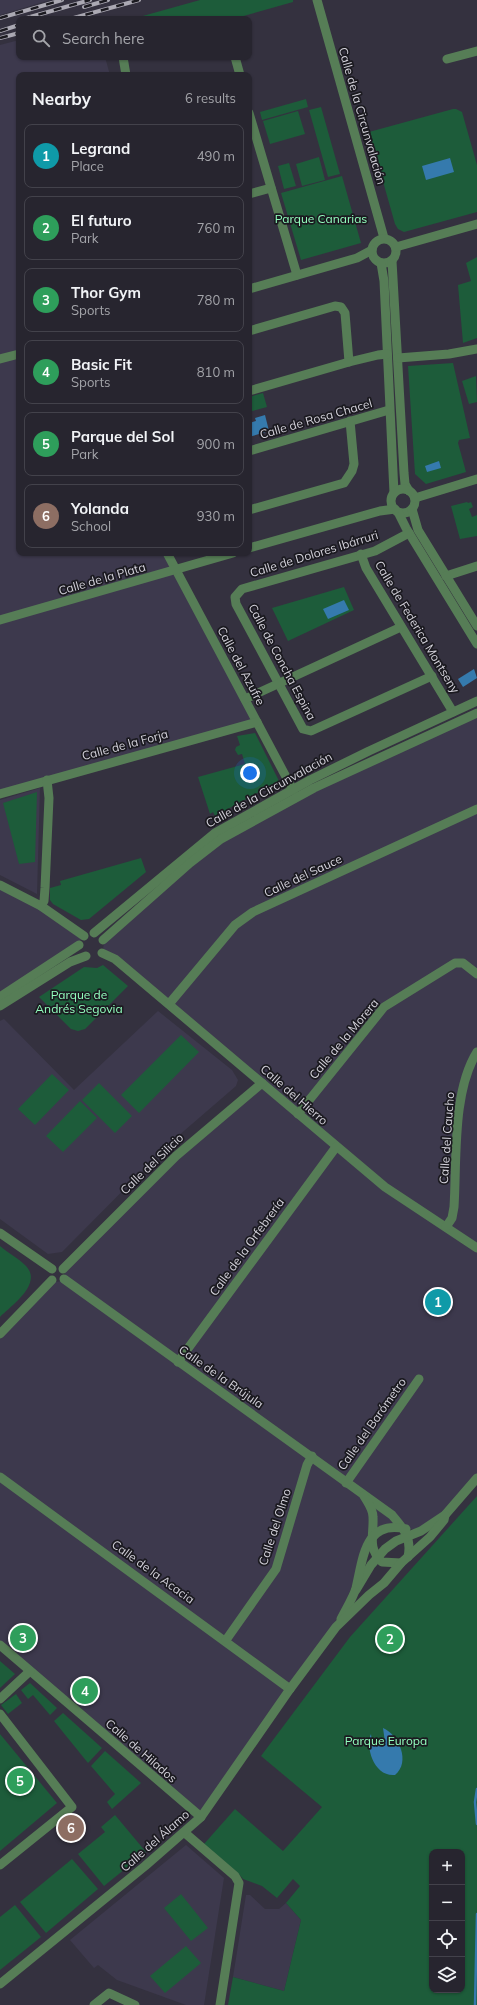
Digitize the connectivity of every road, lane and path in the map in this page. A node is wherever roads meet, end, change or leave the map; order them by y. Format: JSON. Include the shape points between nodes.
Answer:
{"nodes":[{"id":1,"x":317,"y":0,"type":"edge"},
{"id":2,"x":477,"y":51,"type":"edge"},
{"id":3,"x":447,"y":59,"type":"dead end"},
{"id":4,"x":124,"y":60,"type":"edge"},
{"id":5,"x":236,"y":60,"type":"edge"},
{"id":6,"x":126,"y":72,"type":"edge"},
{"id":7,"x":239,"y":72,"type":"edge"},
{"id":8,"x":252,"y":123,"type":"edge"},
{"id":9,"x":271,"y":188,"type":"junction"},
{"id":10,"x":252,"y":193,"type":"edge"},
{"id":11,"x":477,"y":224,"type":"edge"},
{"id":12,"x":384,"y":238,"type":"junction"},
{"id":13,"x":396,"y":246,"type":"junction"},
{"id":14,"x":376,"y":257,"type":"junction"},
{"id":15,"x":392,"y":261,"type":"junction"},
{"id":16,"x":297,"y":275,"type":"junction"},
{"id":17,"x":252,"y":288,"type":"edge"},
{"id":18,"x":252,"y":330,"type":"edge"},
{"id":19,"x":477,"y":349,"type":"edge"},
{"id":20,"x":387,"y":354,"type":"junction"},
{"id":21,"x":16,"y":355,"type":"edge"},
{"id":22,"x":398,"y":358,"type":"junction"},
{"id":23,"x":0,"y":359,"type":"edge"},
{"id":24,"x":349,"y":362,"type":"junction"},
{"id":25,"x":252,"y":390,"type":"edge"},
{"id":26,"x":389,"y":410,"type":"junction"},
{"id":27,"x":350,"y":421,"type":"junction"},
{"id":28,"x":252,"y":450,"type":"edge"},
{"id":29,"x":477,"y":479,"type":"edge"},
{"id":30,"x":409,"y":490,"type":"junction"},
{"id":31,"x":394,"y":494,"type":"junction"},
{"id":32,"x":415,"y":498,"type":"junction"},
{"id":33,"x":252,"y":509,"type":"edge"},
{"id":34,"x":412,"y":510,"type":"junction"},
{"id":35,"x":396,"y":511,"type":"junction"},
{"id":36,"x":409,"y":533,"type":"junction"},
{"id":37,"x":252,"y":547,"type":"edge"},
{"id":38,"x":361,"y":554,"type":"junction"},
{"id":39,"x":169,"y":556,"type":"edge"},
{"id":40,"x":223,"y":556,"type":"edge"},
{"id":41,"x":477,"y":566,"type":"edge"},
{"id":42,"x":176,"y":570,"type":"junction"},
{"id":43,"x":446,"y":576,"type":"junction"},
{"id":44,"x":236,"y":604,"type":"joint"},
{"id":45,"x":0,"y":620,"type":"edge"},
{"id":46,"x":477,"y":626,"type":"edge"},
{"id":47,"x":401,"y":627,"type":"junction"},
{"id":48,"x":477,"y":644,"type":"edge"},
{"id":49,"x":432,"y":676,"type":"junction"},
{"id":50,"x":278,"y":683,"type":"junction"},
{"id":51,"x":245,"y":699,"type":"junction"},
{"id":52,"x":477,"y":701,"type":"edge"},
{"id":53,"x":453,"y":712,"type":"junction"},
{"id":54,"x":477,"y":713,"type":"edge"},
{"id":55,"x":257,"y":722,"type":"junction"},
{"id":56,"x":47,"y":780,"type":"junction"},
{"id":57,"x":293,"y":790,"type":"junction"},
{"id":58,"x":0,"y":794,"type":"edge"},
{"id":59,"x":477,"y":809,"type":"edge"},
{"id":60,"x":0,"y":885,"type":"edge"},
{"id":61,"x":41,"y":906,"type":"junction"},
{"id":62,"x":94,"y":933,"type":"junction"},
{"id":63,"x":84,"y":936,"type":"junction"},
{"id":64,"x":103,"y":940,"type":"junction"},
{"id":65,"x":80,"y":945,"type":"junction"},
{"id":66,"x":102,"y":953,"type":"junction"},
{"id":67,"x":86,"y":956,"type":"junction"},
{"id":68,"x":477,"y":974,"type":"edge"},
{"id":69,"x":0,"y":997,"type":"edge"},
{"id":70,"x":169,"y":1004,"type":"junction"},
{"id":71,"x":0,"y":1006,"type":"edge"},
{"id":72,"x":477,"y":1052,"type":"edge"},
{"id":73,"x":262,"y":1083,"type":"junction"},
{"id":74,"x":298,"y":1114,"type":"junction"},
{"id":75,"x":336,"y":1146,"type":"junction"},
{"id":76,"x":446,"y":1227,"type":"junction"},
{"id":77,"x":0,"y":1232,"type":"edge"},
{"id":78,"x":477,"y":1248,"type":"edge"},
{"id":79,"x":52,"y":1269,"type":"junction"},
{"id":80,"x":63,"y":1269,"type":"junction"},
{"id":81,"x":64,"y":1279,"type":"junction"},
{"id":82,"x":52,"y":1280,"type":"junction"},
{"id":83,"x":0,"y":1334,"type":"edge"},
{"id":84,"x":178,"y":1362,"type":"junction"},
{"id":85,"x":419,"y":1379,"type":"dead end"},
{"id":86,"x":312,"y":1456,"type":"junction"},
{"id":87,"x":0,"y":1476,"type":"edge"},
{"id":88,"x":477,"y":1478,"type":"edge"},
{"id":89,"x":346,"y":1482,"type":"junction"},
{"id":90,"x":363,"y":1495,"type":"junction"},
{"id":91,"x":445,"y":1514,"type":"junction"},
{"id":92,"x":373,"y":1525,"type":"joint"},
{"id":93,"x":405,"y":1532,"type":"junction"},
{"id":94,"x":371,"y":1539,"type":"junction"},
{"id":95,"x":377,"y":1557,"type":"junction"},
{"id":96,"x":404,"y":1560,"type":"junction"},
{"id":97,"x":356,"y":1590,"type":"junction"},
{"id":98,"x":336,"y":1627,"type":"junction"},
{"id":99,"x":226,"y":1640,"type":"junction"},
{"id":100,"x":0,"y":1645,"type":"edge"},
{"id":101,"x":30,"y":1671,"type":"junction"},
{"id":102,"x":290,"y":1689,"type":"junction"},
{"id":103,"x":0,"y":1699,"type":"edge"},
{"id":104,"x":0,"y":1714,"type":"edge"},
{"id":105,"x":201,"y":1817,"type":"junction"},
{"id":106,"x":185,"y":1833,"type":"junction"},
{"id":107,"x":0,"y":1865,"type":"edge"},
{"id":108,"x":0,"y":1984,"type":"edge"},
{"id":109,"x":94,"y":2005,"type":"edge"},
{"id":110,"x":135,"y":2005,"type":"edge"},
{"id":111,"x":220,"y":2005,"type":"edge"}],
"edges":[{"from":1,"to":12,"type":"street","name":"Calle de la Circunvalación"},
{"from":2,"to":3,"type":"street"},
{"from":4,"to":6,"type":"street"},
{"from":5,"to":7,"type":"street"},
{"from":8,"to":9,"type":"street"},
{"from":9,"to":10,"type":"street"},
{"from":9,"to":16,"type":"street"},
{"from":11,"to":13,"type":"street"},
{"from":12,"to":13,"type":"street"},
{"from":12,"to":14,"type":"street","via":[[376,242]]},
{"from":13,"to":15,"type":"street","via":[[397,252]]},
{"from":14,"to":15,"type":"street"},
{"from":14,"to":16,"type":"street","via":[[357,258]]},
{"from":14,"to":20,"type":"street"},
{"from":15,"to":22,"type":"street"},
{"from":16,"to":17,"type":"street"},
{"from":18,"to":24,"type":"street","via":[[335,306],[341,307],[345,313]]},
{"from":19,"to":22,"type":"street"},
{"from":20,"to":24,"type":"street"},
{"from":20,"to":26,"type":"street"},
{"from":21,"to":23,"type":"street"},
{"from":22,"to":30,"type":"street","via":[[404,473]]},
{"from":24,"to":25,"type":"street"},
{"from":26,"to":27,"type":"street","name":"Calle de Rosa Chacel"},
{"from":26,"to":31,"type":"street"},
{"from":27,"to":28,"type":"street","name":"Calle de Rosa Chacel"},
{"from":27,"to":33,"type":"street","via":[[354,464],[344,483]]},
{"from":29,"to":32,"type":"street"},
{"from":30,"to":31,"type":"street","via":[[403,489]]},
{"from":30,"to":32,"type":"street"},
{"from":31,"to":35,"type":"street","via":[[391,502]]},
{"from":32,"to":34,"type":"street"},
{"from":34,"to":35,"type":"street","via":[[403,513]]},
{"from":34,"to":43,"type":"street","via":[[418,530]]},
{"from":35,"to":36,"type":"street"},
{"from":35,"to":37,"type":"street","via":[[380,511]]},
{"from":36,"to":38,"type":"street","name":"Calle de Dolores Ibárruri","via":[[376,551]]},
{"from":36,"to":48,"type":"street"},
{"from":38,"to":44,"type":"street","name":"Calle de Dolores Ibárruri","via":[[242,589],[235,597]]},
{"from":38,"to":47,"type":"street","name":"Calle de Federica Montseny","via":[[366,568]]},
{"from":39,"to":42,"type":"street","name":"Calle del Azufre"},
{"from":40,"to":42,"type":"street","name":"Calle de la Plata"},
{"from":41,"to":43,"type":"street"},
{"from":42,"to":45,"type":"street","name":"Calle de la Plata"},
{"from":42,"to":51,"type":"street","name":"Calle del Azufre"},
{"from":43,"to":46,"type":"street"},
{"from":44,"to":50,"type":"street","name":"Calle de Concha Espina"},
{"from":47,"to":49,"type":"street","name":"Calle de Federica Montseny"},
{"from":47,"to":50,"type":"street"},
{"from":49,"to":50,"type":"street","name":"Calle de Concha Espina","via":[[311,731],[303,729]]},
{"from":49,"to":53,"type":"street","name":"Calle de Federica Montseny"},
{"from":50,"to":51,"type":"street"},
{"from":51,"to":55,"type":"street","name":"Calle del Azufre"},
{"from":52,"to":53,"type":"street","name":"Calle de la Circunvalación"},
{"from":53,"to":57,"type":"street","name":"Calle de la Circunvalación"},
{"from":54,"to":64,"type":"street","name":"Calle de la Circunvalación","via":[[314,788],[221,839]]},
{"from":55,"to":56,"type":"street","name":"Calle de la Forja"},
{"from":55,"to":57,"type":"street","name":"Calle del Azufre"},
{"from":56,"to":58,"type":"street","name":"Calle de la Forja"},
{"from":56,"to":61,"type":"street","via":[[49,798],[46,881]]},
{"from":57,"to":62,"type":"street","name":"Calle de la Circunvalación","via":[[208,838]]},
{"from":59,"to":70,"type":"street","name":"Calle del Sauce","via":[[253,912],[235,925]]},
{"from":60,"to":61,"type":"street"},
{"from":61,"to":63,"type":"street"},
{"from":62,"to":63,"type":"street"},
{"from":62,"to":64,"type":"street"},
{"from":63,"to":65,"type":"street"},
{"from":64,"to":66,"type":"street"},
{"from":65,"to":67,"type":"street"},
{"from":65,"to":69,"type":"street"},
{"from":66,"to":67,"type":"street","via":[[94,957]]},
{"from":66,"to":70,"type":"street","name":"Calle del Hierro","via":[[115,959]]},
{"from":67,"to":71,"type":"street","via":[[70,962]]},
{"from":68,"to":74,"type":"street","name":"Calle de la Morera","via":[[464,964],[455,963],[384,1007]]},
{"from":70,"to":73,"type":"street","name":"Calle del Hierro"},
{"from":72,"to":76,"type":"street","name":"Calle del Caucho","via":[[465,1078],[460,1097],[454,1207],[452,1218]]},
{"from":73,"to":74,"type":"street","name":"Calle del Hierro"},
{"from":73,"to":80,"type":"street","name":"Calle del Silicio","via":[[176,1156]]},
{"from":74,"to":75,"type":"street","name":"Calle del Hierro"},
{"from":75,"to":76,"type":"street","name":"Calle del Hierro","via":[[385,1187]]},
{"from":75,"to":84,"type":"street","name":"Calle de la Orfebrería"},
{"from":76,"to":78,"type":"street","name":"Calle del Hierro"},
{"from":77,"to":79,"type":"street"},
{"from":79,"to":80,"type":"street"},
{"from":79,"to":82,"type":"street"},
{"from":80,"to":81,"type":"street"},
{"from":81,"to":82,"type":"street","via":[[56,1282]]},
{"from":81,"to":84,"type":"street","name":"Calle de la Brújula"},
{"from":82,"to":83,"type":"street"},
{"from":84,"to":86,"type":"street","name":"Calle de la Brújula"},
{"from":85,"to":89,"type":"street","name":"Calle del Barómetro"},
{"from":86,"to":89,"type":"street","name":"Calle de la Brújula"},
{"from":86,"to":99,"type":"street","name":"Calle del Olmo","via":[[307,1465],[276,1569]]},
{"from":87,"to":99,"type":"street","name":"Calle de la Acacia"},
{"from":88,"to":91,"type":"street"},
{"from":89,"to":90,"type":"street","name":"Calle de la Brújula"},
{"from":90,"to":92,"type":"street","name":"Calle de la Brújula","via":[[371,1509]]},
{"from":90,"to":93,"type":"street","name":"Calle de la Brújula","via":[[392,1515]]},
{"from":91,"to":93,"type":"street","via":[[421,1531]]},
{"from":91,"to":96,"type":"street","name":"Calle del Álamo","via":[[444,1520],[430,1537]]},
{"from":92,"to":94,"type":"street","name":"Calle del Álamo"},
{"from":93,"to":94,"type":"street","via":[[388,1528]]},
{"from":93,"to":95,"type":"street","name":"Calle del Álamo"},
{"from":93,"to":96,"type":"street","via":[[410,1547]]},
{"from":94,"to":95,"type":"street","name":"Calle del Álamo"},
{"from":94,"to":97,"type":"street","name":"Calle del Álamo","via":[[364,1550]]},
{"from":95,"to":96,"type":"street","via":[[388,1564]]},
{"from":95,"to":97,"type":"street","name":"Calle del Álamo"},
{"from":96,"to":98,"type":"street","name":"Calle del Álamo","via":[[384,1583]]},
{"from":97,"to":98,"type":"street","name":"Calle del Álamo"},
{"from":98,"to":102,"type":"street","name":"Calle del Álamo"},
{"from":99,"to":102,"type":"street","name":"Calle de la Acacia"},
{"from":100,"to":101,"type":"street","name":"Calle de Hilados"},
{"from":101,"to":103,"type":"street"},
{"from":101,"to":105,"type":"street","name":"Calle de Hilados"},
{"from":102,"to":105,"type":"street","name":"Calle del Álamo"},
{"from":104,"to":107,"type":"street","via":[[72,1807]]},
{"from":105,"to":106,"type":"street","name":"Calle del Álamo"},
{"from":106,"to":108,"type":"street","name":"Calle del Álamo"},
{"from":106,"to":111,"type":"street","via":[[235,1876],[239,1883]]},
{"from":109,"to":110,"type":"street","via":[[109,1993]]}]}
